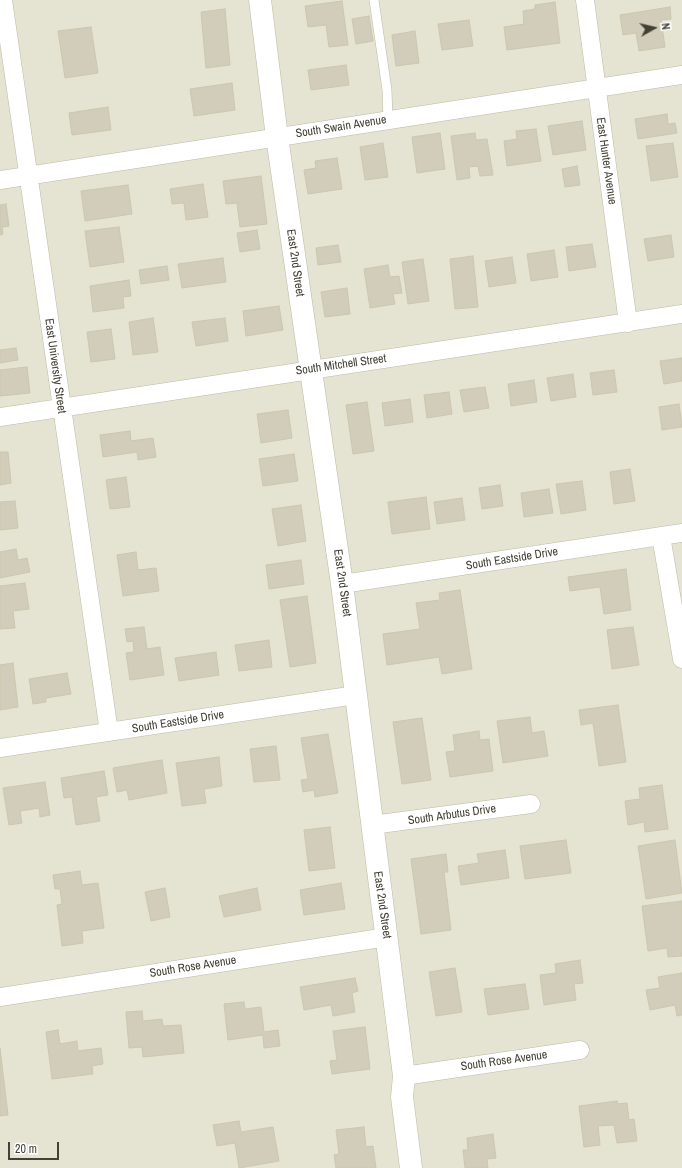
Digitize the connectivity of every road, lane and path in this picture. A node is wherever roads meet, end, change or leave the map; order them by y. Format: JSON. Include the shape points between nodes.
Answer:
{"nodes":[{"id":1,"x":3,"y":0,"type":"edge"},
{"id":2,"x":260,"y":0,"type":"edge"},
{"id":3,"x":374,"y":0,"type":"edge"},
{"id":4,"x":585,"y":0,"type":"edge"},
{"id":5,"x":682,"y":75,"type":"edge"},
{"id":6,"x":596,"y":88,"type":"junction"},
{"id":7,"x":388,"y":120,"type":"junction"},
{"id":8,"x":277,"y":137,"type":"junction"},
{"id":9,"x":28,"y":176,"type":"junction"},
{"id":10,"x":0,"y":180,"type":"edge"},
{"id":11,"x":682,"y":314,"type":"edge"},
{"id":12,"x":628,"y":323,"type":"junction"},
{"id":13,"x":311,"y":369,"type":"junction"},
{"id":14,"x":61,"y":407,"type":"junction"},
{"id":15,"x":0,"y":417,"type":"edge"},
{"id":16,"x":682,"y":533,"type":"edge"},
{"id":17,"x":661,"y":536,"type":"junction"},
{"id":18,"x":342,"y":584,"type":"junction"},
{"id":19,"x":682,"y":659,"type":"edge"},
{"id":20,"x":356,"y":695,"type":"junction"},
{"id":21,"x":109,"y":732,"type":"junction"},
{"id":22,"x":0,"y":748,"type":"edge"},
{"id":23,"x":532,"y":804,"type":"dead end"},
{"id":24,"x":372,"y":825,"type":"junction"},
{"id":25,"x":387,"y":937,"type":"junction"},
{"id":26,"x":0,"y":997,"type":"edge"},
{"id":27,"x":580,"y":1050,"type":"dead end"},
{"id":28,"x":404,"y":1076,"type":"junction"},
{"id":29,"x":411,"y":1168,"type":"edge"}],
"edges":[{"from":1,"to":9,"type":"street","name":"East University Street"},
{"from":2,"to":8,"type":"street","name":"East 2nd Street"},
{"from":3,"to":7,"type":"lane","via":[[387,90]]},
{"from":4,"to":6,"type":"street","name":"East Hunter Avenue"},
{"from":5,"to":6,"type":"street","name":"South Swain Avenue"},
{"from":6,"to":7,"type":"street","name":"South Swain Avenue"},
{"from":6,"to":12,"type":"street","name":"East Hunter Avenue"},
{"from":7,"to":8,"type":"street","name":"South Swain Avenue"},
{"from":8,"to":9,"type":"street","name":"South Swain Avenue"},
{"from":8,"to":13,"type":"street","name":"East 2nd Street"},
{"from":9,"to":10,"type":"street","name":"South Swain Avenue"},
{"from":9,"to":14,"type":"street","name":"East University Street"},
{"from":11,"to":12,"type":"street","name":"South Mitchell Street"},
{"from":12,"to":13,"type":"street","name":"South Mitchell Street"},
{"from":13,"to":14,"type":"street","name":"South Mitchell Street"},
{"from":13,"to":18,"type":"street","name":"East 2nd Street"},
{"from":14,"to":15,"type":"street","name":"South Mitchell Street"},
{"from":14,"to":21,"type":"street","name":"East University Street"},
{"from":16,"to":17,"type":"street","name":"South Eastside Drive"},
{"from":17,"to":18,"type":"street","name":"South Eastside Drive"},
{"from":17,"to":19,"type":"street"},
{"from":18,"to":20,"type":"street","name":"East 2nd Street"},
{"from":20,"to":21,"type":"street","name":"South Eastside Drive"},
{"from":20,"to":24,"type":"street","name":"East 2nd Street"},
{"from":21,"to":22,"type":"street","name":"South Eastside Drive"},
{"from":23,"to":24,"type":"street","name":"South Arbutus Drive"},
{"from":24,"to":25,"type":"street","name":"East 2nd Street"},
{"from":25,"to":26,"type":"street","name":"South Rose Avenue"},
{"from":25,"to":28,"type":"street","name":"East 2nd Street"},
{"from":27,"to":28,"type":"street","name":"South Rose Avenue"},
{"from":28,"to":29,"type":"street","name":"East 2nd Street","via":[[402,1097]]}]}
